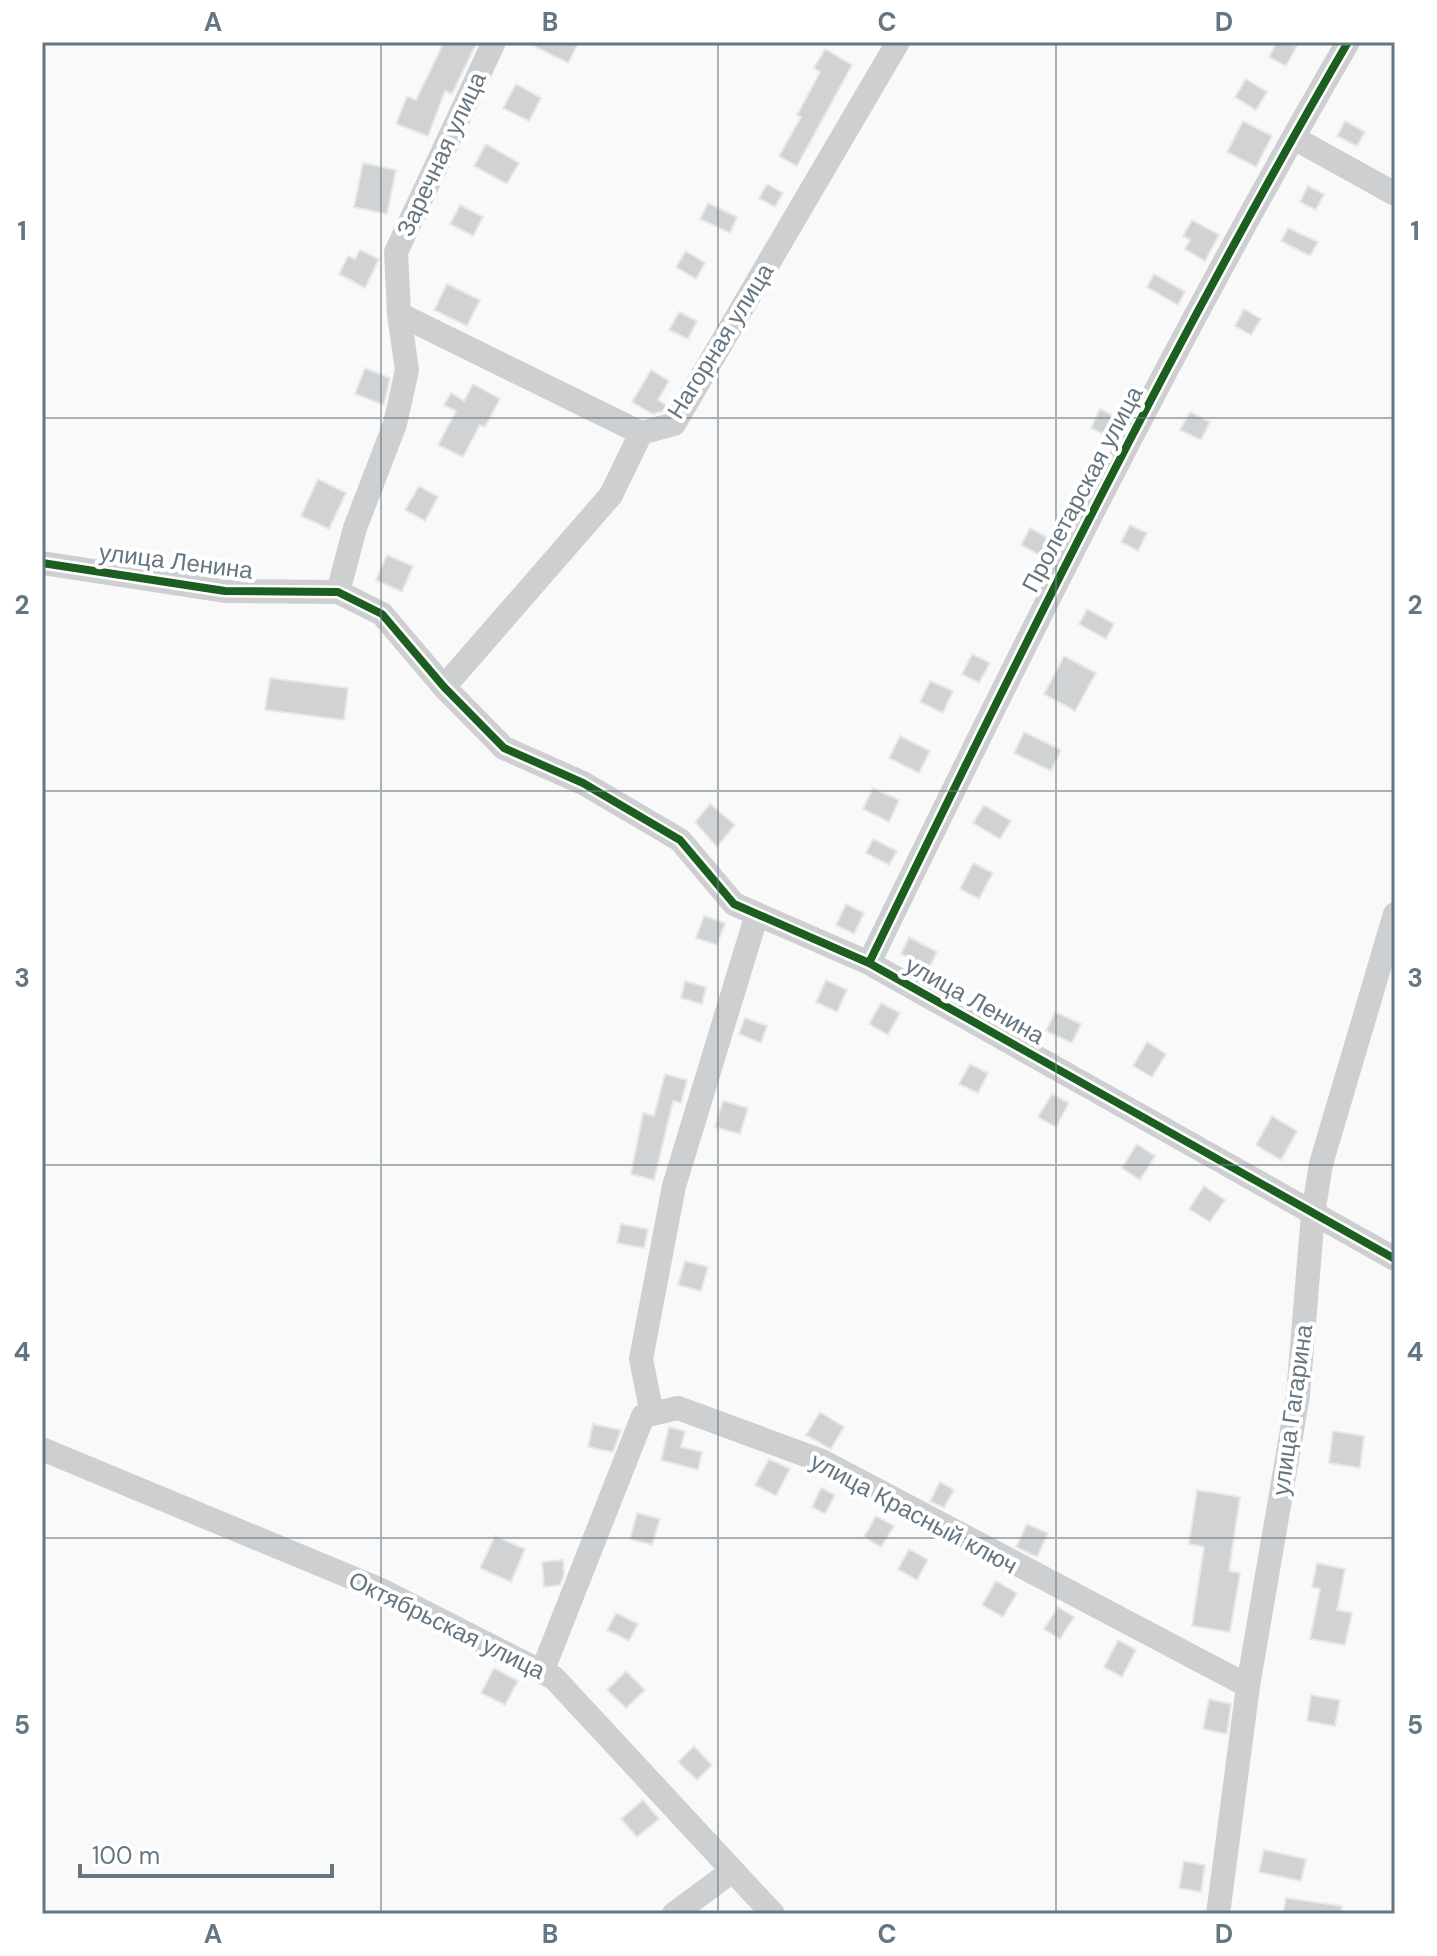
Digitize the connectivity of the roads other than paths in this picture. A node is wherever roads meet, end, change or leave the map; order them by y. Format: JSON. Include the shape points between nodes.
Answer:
{"nodes":[{"id":1,"x":494,"y":42,"type":"edge"},
{"id":2,"x":898,"y":42,"type":"edge"},
{"id":3,"x":1348,"y":42,"type":"edge"},
{"id":4,"x":1294,"y":138,"type":"junction"},
{"id":5,"x":1395,"y":194,"type":"edge"},
{"id":6,"x":399,"y":314,"type":"junction"},
{"id":7,"x":641,"y":433,"type":"junction"},
{"id":8,"x":42,"y":563,"type":"edge"},
{"id":9,"x":338,"y":592,"type":"junction"},
{"id":10,"x":444,"y":687,"type":"junction"},
{"id":11,"x":757,"y":914,"type":"junction"},
{"id":12,"x":1395,"y":914,"type":"edge"},
{"id":13,"x":869,"y":963,"type":"junction"},
{"id":14,"x":1313,"y":1214,"type":"junction"},
{"id":15,"x":1395,"y":1259,"type":"edge"},
{"id":16,"x":652,"y":1414,"type":"junction"},
{"id":17,"x":42,"y":1449,"type":"edge"},
{"id":18,"x":542,"y":1672,"type":"junction"},
{"id":19,"x":1248,"y":1686,"type":"junction"},
{"id":20,"x":732,"y":1871,"type":"junction"},
{"id":21,"x":674,"y":1914,"type":"edge"},
{"id":22,"x":773,"y":1914,"type":"edge"},
{"id":23,"x":1218,"y":1914,"type":"edge"}],
"edges":[{"from":1,"to":6,"type":"street","name":"Заречная улица","via":[[396,252]]},
{"from":2,"to":7,"type":"street","name":"Нагорная улица","via":[[674,424]]},
{"from":3,"to":4,"type":"street","name":"Пролетарская улица"},
{"from":4,"to":5,"type":"street"},
{"from":4,"to":13,"type":"street","name":"Пролетарская улица","via":[[1031,630]]},
{"from":6,"to":7,"type":"street","name":"Нагорная улица"},
{"from":6,"to":9,"type":"street","name":"Заречная улица","via":[[407,370],[395,424],[355,528]]},
{"from":7,"to":10,"type":"street","via":[[611,495]]},
{"from":8,"to":9,"type":"street","name":"улица Ленина","via":[[225,591]]},
{"from":9,"to":10,"type":"street","name":"улица Ленина","via":[[382,614]]},
{"from":10,"to":11,"type":"street","name":"улица Ленина","via":[[504,748],[583,783],[680,840],[734,904]]},
{"from":11,"to":13,"type":"street","name":"улица Ленина"},
{"from":11,"to":16,"type":"street","via":[[674,1186],[641,1359]]},
{"from":12,"to":14,"type":"street","name":"улица Гагарина","via":[[1321,1164]]},
{"from":13,"to":14,"type":"street","name":"улица Ленина"},
{"from":14,"to":15,"type":"street","name":"улица Ленина"},
{"from":14,"to":19,"type":"street","name":"улица Гагарина","via":[[1298,1395]]},
{"from":16,"to":18,"type":"street","via":[[643,1416]]},
{"from":16,"to":19,"type":"street","name":"улица Красный ключ","via":[[678,1408],[822,1461]]},
{"from":17,"to":18,"type":"street","name":"Октябрьская улица","via":[[379,1589]]},
{"from":18,"to":20,"type":"street","name":"Октябрьская улица","via":[[554,1678]]},
{"from":19,"to":23,"type":"street","name":"улица Гагарина"},
{"from":20,"to":21,"type":"street"},
{"from":20,"to":22,"type":"street","name":"Октябрьская улица"}]}
